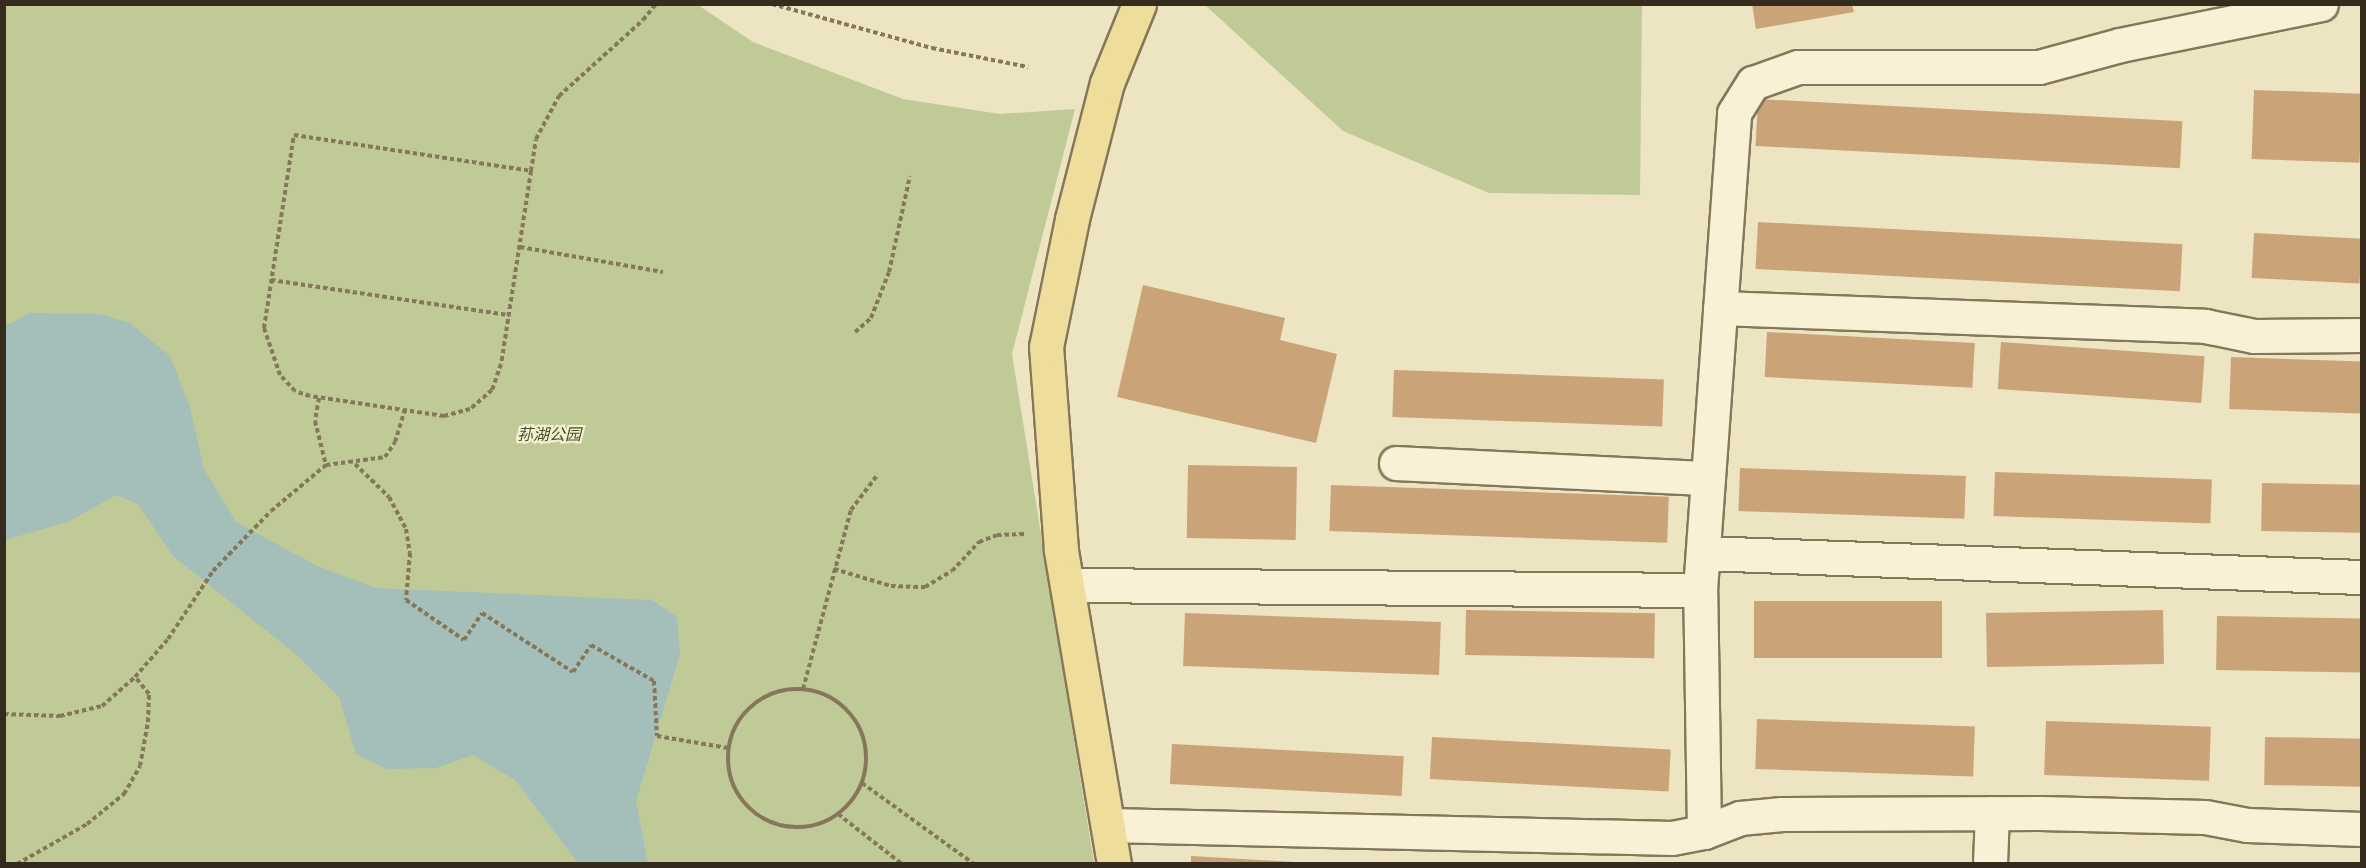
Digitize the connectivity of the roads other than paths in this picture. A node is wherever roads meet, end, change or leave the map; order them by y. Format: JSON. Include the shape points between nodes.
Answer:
{"nodes":[{"id":1,"x":1139,"y":4,"type":"edge"},
{"id":2,"x":2321,"y":4,"type":"edge"},
{"id":3,"x":1720,"y":309,"type":"junction"},
{"id":4,"x":2361,"y":335,"type":"edge"},
{"id":5,"x":1396,"y":463,"type":"dead end"},
{"id":6,"x":1708,"y":478,"type":"junction"},
{"id":7,"x":1703,"y":553,"type":"junction"},
{"id":8,"x":2361,"y":577,"type":"edge"},
{"id":9,"x":1067,"y":585,"type":"junction"},
{"id":10,"x":1700,"y":590,"type":"junction"},
{"id":11,"x":1992,"y":813,"type":"junction"},
{"id":12,"x":1109,"y":825,"type":"junction"},
{"id":13,"x":2361,"y":830,"type":"edge"},
{"id":14,"x":1704,"y":832,"type":"junction"},
{"id":15,"x":1114,"y":864,"type":"edge"},
{"id":16,"x":1990,"y":864,"type":"edge"}],
"edges":[{"from":1,"to":9,"type":"main road","via":[[1107,83],[1072,219],[1046,347]]},
{"from":2,"to":3,"type":"lane","via":[[2120,45],[2039,67],[1797,67],[1753,83],[1734,113]]},
{"from":3,"to":4,"type":"lane","via":[[2205,327],[2254,336]]},
{"from":3,"to":6,"type":"lane"},
{"from":5,"to":6,"type":"lane"},
{"from":6,"to":7,"type":"lane"},
{"from":7,"to":8,"type":"lane"},
{"from":7,"to":10,"type":"lane"},
{"from":9,"to":10,"type":"lane"},
{"from":9,"to":12,"type":"main road"},
{"from":10,"to":14,"type":"lane"},
{"from":11,"to":13,"type":"lane","via":[[2205,817],[2247,825]]},
{"from":11,"to":14,"type":"lane","via":[[1782,814],[1740,818]]},
{"from":11,"to":16,"type":"lane"},
{"from":12,"to":14,"type":"lane","via":[[1672,838]]},
{"from":12,"to":15,"type":"main road"}]}
